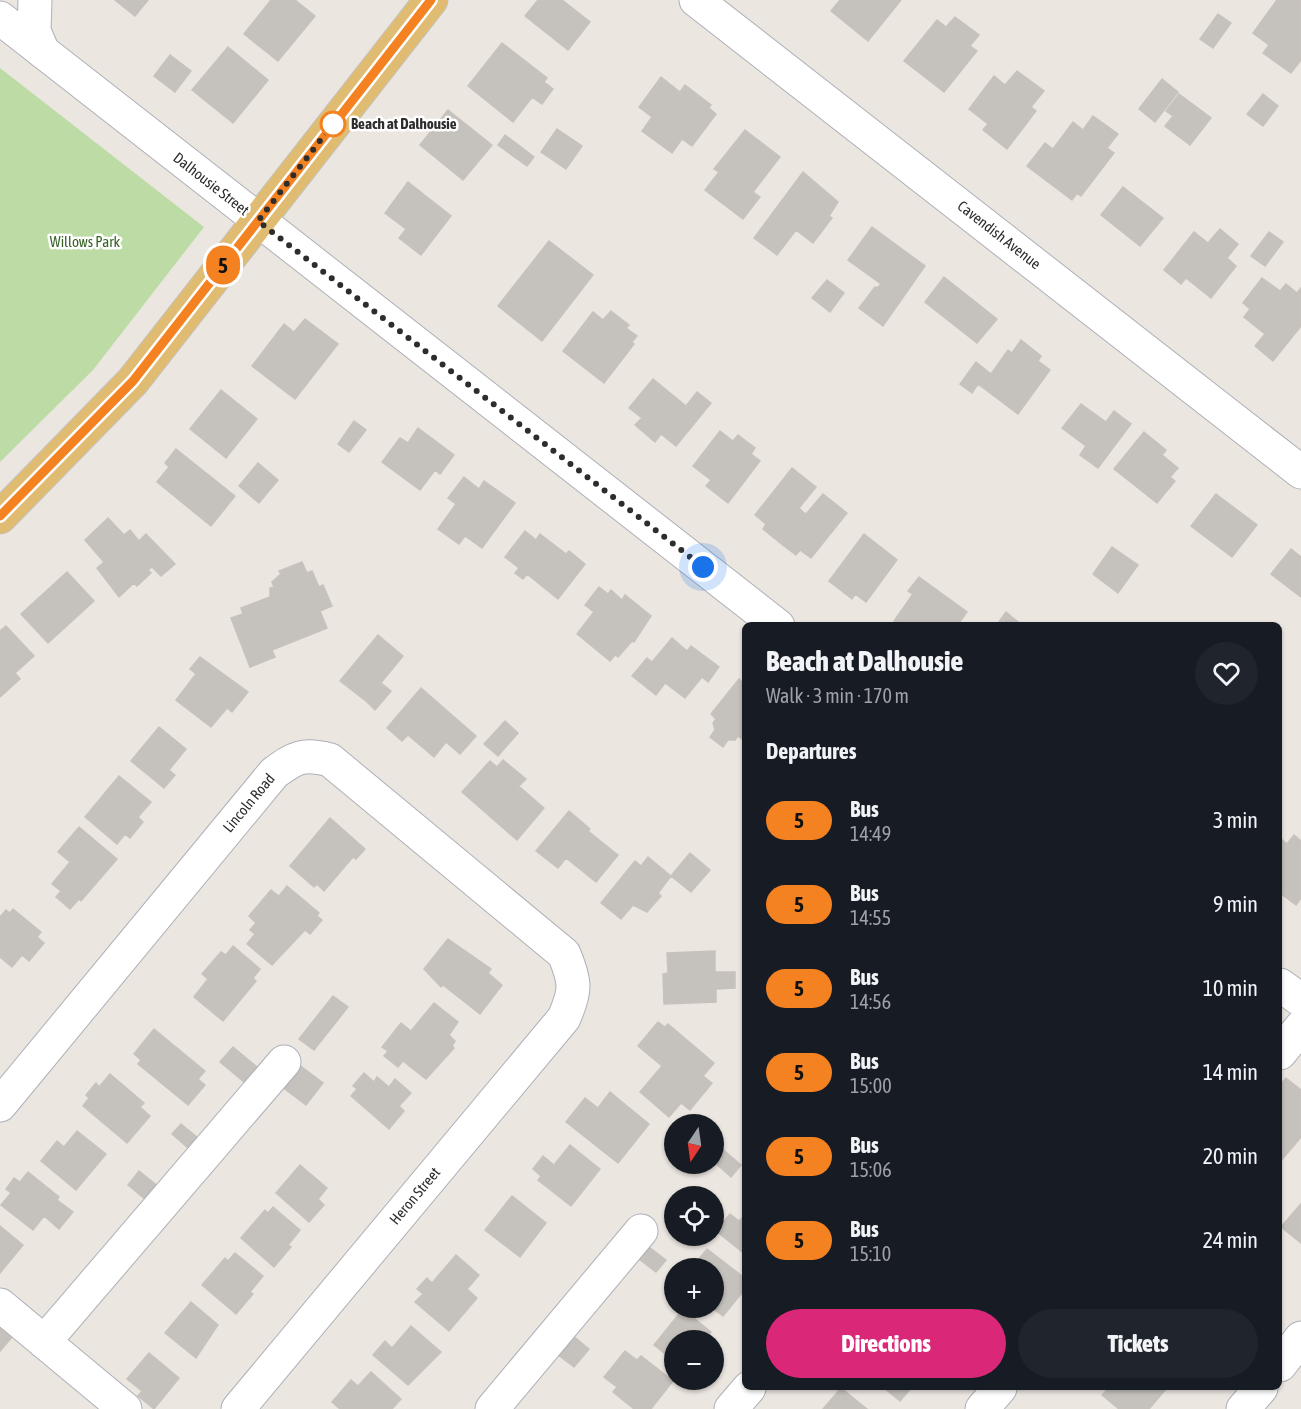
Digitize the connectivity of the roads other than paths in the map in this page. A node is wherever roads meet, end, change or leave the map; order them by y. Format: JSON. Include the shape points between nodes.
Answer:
{"nodes":[{"id":1,"x":35,"y":0,"type":"edge"},
{"id":2,"x":430,"y":0,"type":"edge"},
{"id":3,"x":696,"y":0,"type":"edge"},
{"id":4,"x":0,"y":18,"type":"edge"},
{"id":5,"x":43,"y":52,"type":"junction"},
{"id":6,"x":258,"y":221,"type":"junction"},
{"id":7,"x":1301,"y":472,"type":"edge"},
{"id":8,"x":0,"y":517,"type":"edge"},
{"id":9,"x":773,"y":622,"type":"edge"},
{"id":10,"x":573,"y":975,"type":"joint"},
{"id":11,"x":1282,"y":986,"type":"edge"},
{"id":12,"x":1301,"y":1000,"type":"edge"},
{"id":13,"x":1301,"y":1027,"type":"edge"},
{"id":14,"x":1282,"y":1051,"type":"edge"},
{"id":15,"x":284,"y":1062,"type":"dead end"},
{"id":16,"x":0,"y":1105,"type":"edge"},
{"id":17,"x":641,"y":1231,"type":"dead end"},
{"id":18,"x":0,"y":1305,"type":"edge"},
{"id":19,"x":1301,"y":1338,"type":"edge"},
{"id":20,"x":44,"y":1342,"type":"junction"},
{"id":21,"x":1282,"y":1362,"type":"edge"},
{"id":22,"x":746,"y":1390,"type":"edge"},
{"id":23,"x":998,"y":1390,"type":"edge"},
{"id":24,"x":1259,"y":1390,"type":"edge"},
{"id":25,"x":125,"y":1409,"type":"edge"},
{"id":26,"x":238,"y":1409,"type":"edge"},
{"id":27,"x":492,"y":1409,"type":"edge"},
{"id":28,"x":731,"y":1409,"type":"edge"},
{"id":29,"x":982,"y":1409,"type":"edge"},
{"id":30,"x":1243,"y":1409,"type":"edge"}],
"edges":[{"from":1,"to":5,"type":"street","via":[[34,31]]},
{"from":2,"to":6,"type":"main road"},
{"from":3,"to":7,"type":"street","name":"Cavendish Avenue"},
{"from":4,"to":5,"type":"street","name":"Dalhousie Street"},
{"from":5,"to":6,"type":"street","name":"Dalhousie Street"},
{"from":6,"to":8,"type":"main road","via":[[133,381]]},
{"from":6,"to":9,"type":"street","name":"Dalhousie Street"},
{"from":10,"to":16,"type":"street","name":"Lincoln Road","via":[[564,954],[330,760],[296,757],[274,772]]},
{"from":10,"to":26,"type":"street","name":"Heron Street","via":[[575,993],[564,1018]]},
{"from":11,"to":12,"type":"street"},
{"from":13,"to":14,"type":"street"},
{"from":15,"to":20,"type":"street"},
{"from":17,"to":27,"type":"street"},
{"from":18,"to":20,"type":"street"},
{"from":19,"to":21,"type":"street"},
{"from":20,"to":25,"type":"street"},
{"from":22,"to":28,"type":"street"},
{"from":23,"to":29,"type":"street"},
{"from":24,"to":30,"type":"street"}]}
